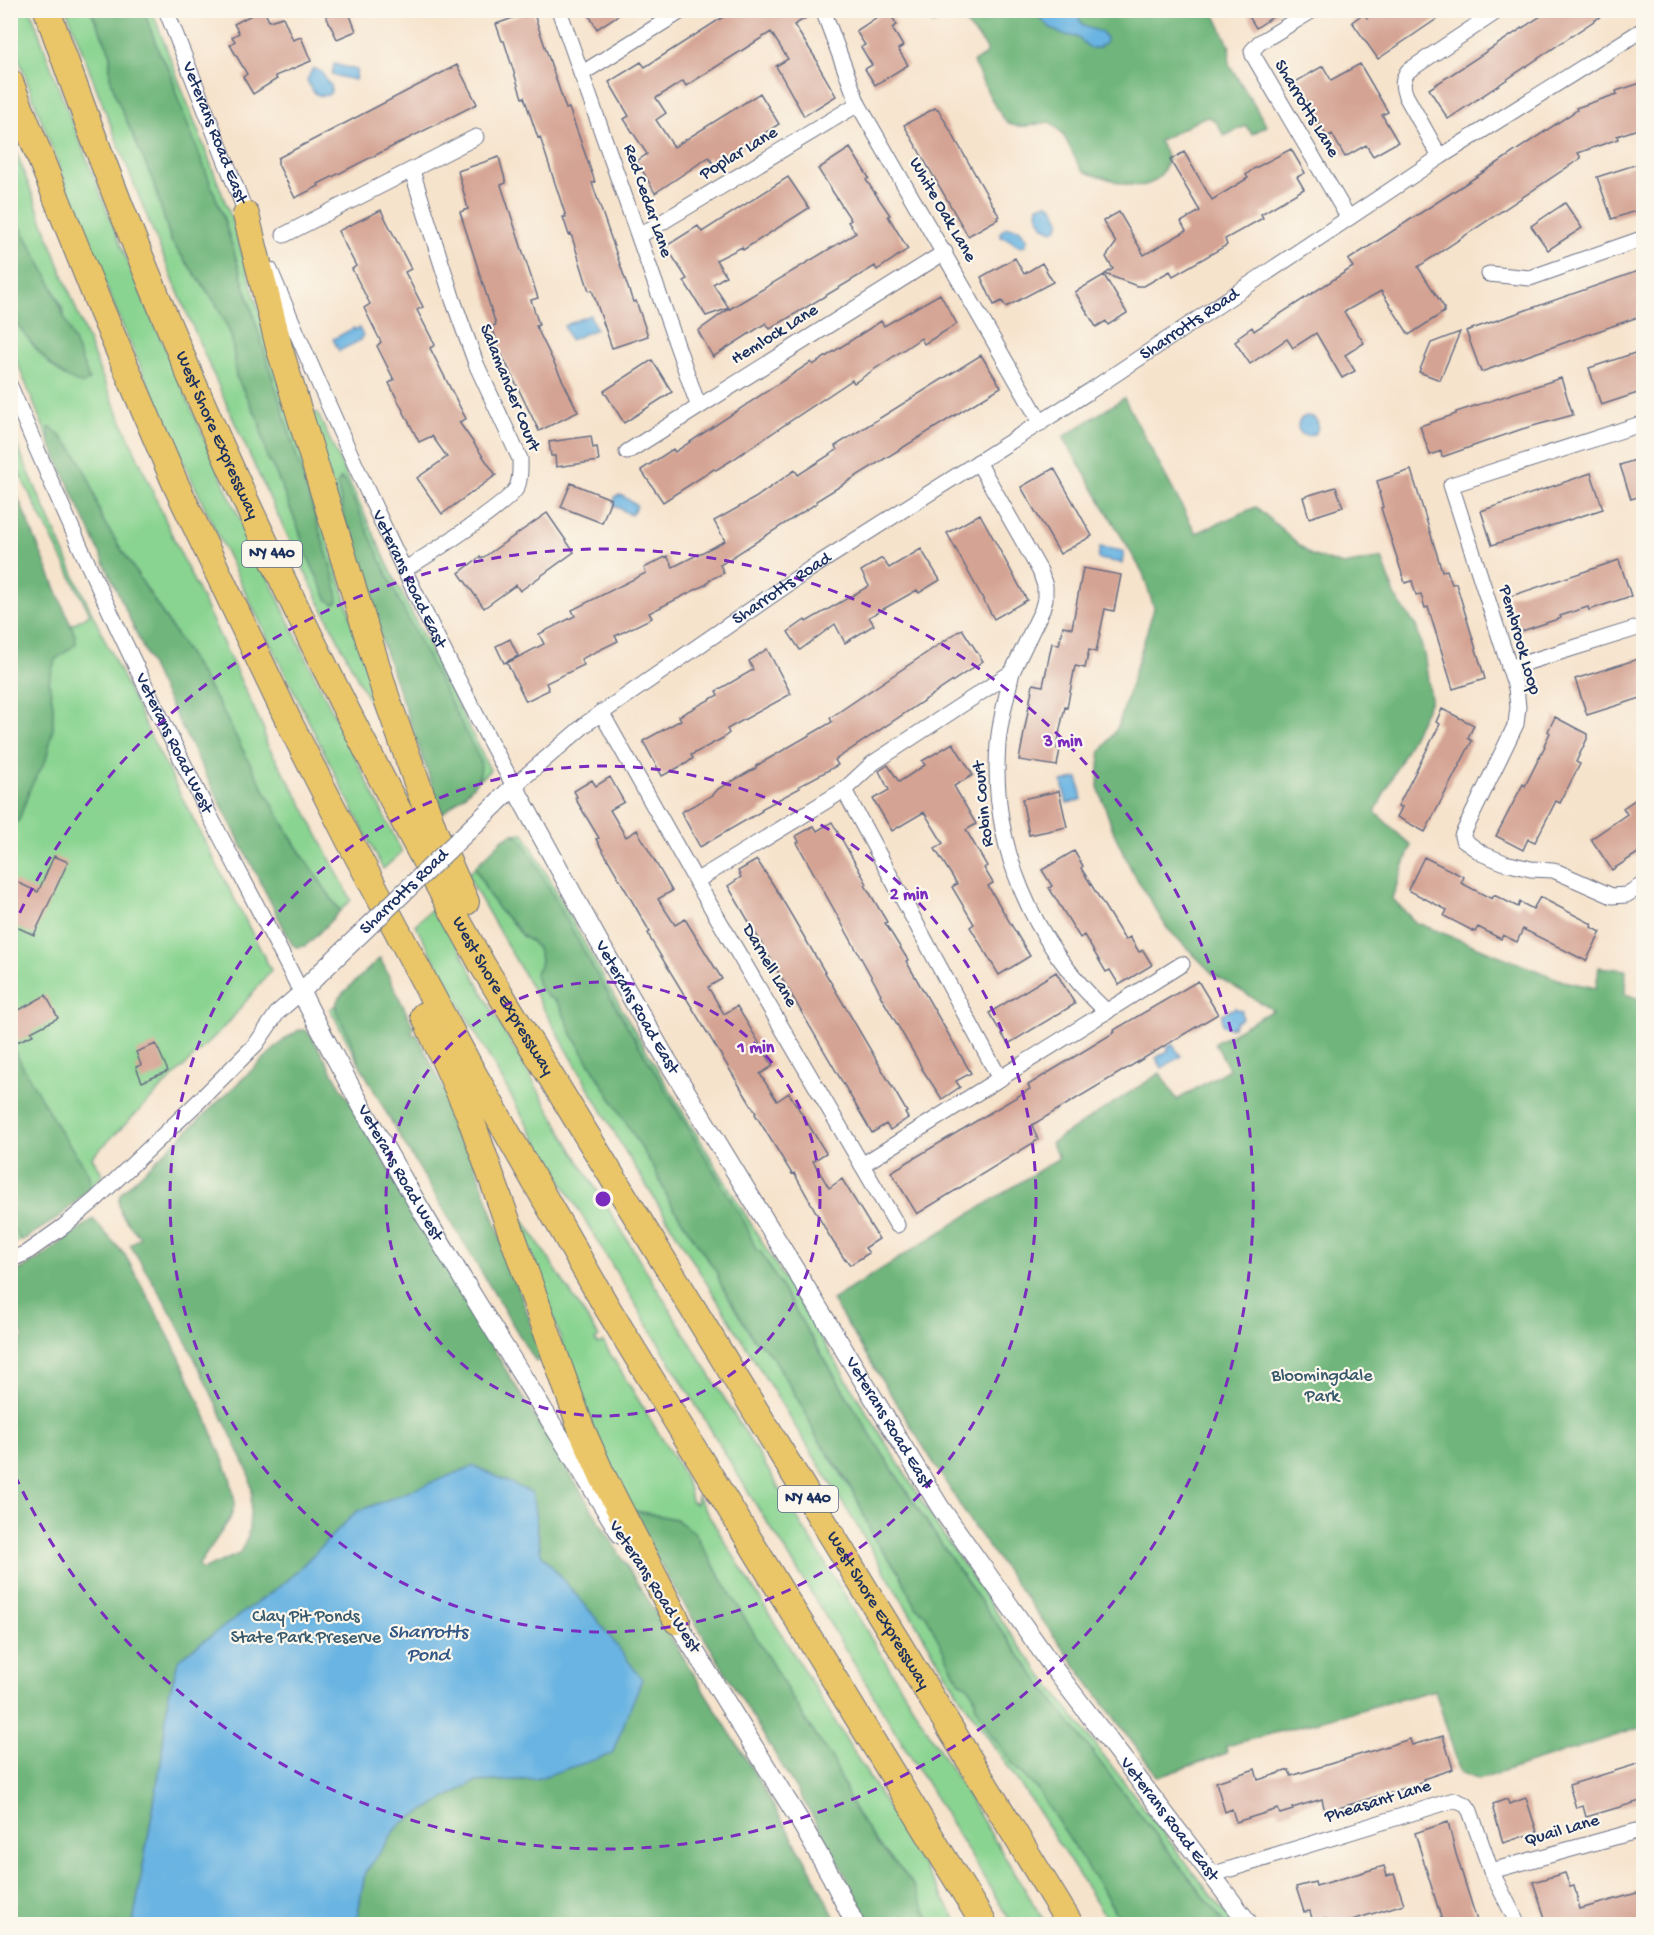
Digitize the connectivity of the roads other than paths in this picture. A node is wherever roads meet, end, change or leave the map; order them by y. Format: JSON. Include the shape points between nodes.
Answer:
{"nodes":[{"id":1,"x":46,"y":10,"type":"edge"},
{"id":2,"x":166,"y":10,"type":"edge"},
{"id":3,"x":559,"y":10,"type":"edge"},
{"id":4,"x":683,"y":10,"type":"edge"},
{"id":5,"x":823,"y":10,"type":"edge"},
{"id":6,"x":1313,"y":10,"type":"edge"},
{"id":7,"x":1499,"y":10,"type":"edge"},
{"id":8,"x":1644,"y":28,"type":"edge"},
{"id":9,"x":581,"y":74,"type":"junction"},
{"id":10,"x":10,"y":82,"type":"edge"},
{"id":11,"x":858,"y":104,"type":"junction"},
{"id":12,"x":476,"y":137,"type":"dead end"},
{"id":13,"x":1440,"y":157,"type":"junction"},
{"id":14,"x":412,"y":171,"type":"junction"},
{"id":15,"x":246,"y":215,"type":"junction"},
{"id":16,"x":1348,"y":218,"type":"junction"},
{"id":17,"x":284,"y":234,"type":"dead end"},
{"id":18,"x":639,"y":236,"type":"junction"},
{"id":19,"x":1644,"y":238,"type":"edge"},
{"id":20,"x":945,"y":252,"type":"junction"},
{"id":21,"x":1489,"y":274,"type":"dead end"},
{"id":22,"x":10,"y":386,"type":"edge"},
{"id":23,"x":698,"y":405,"type":"junction"},
{"id":24,"x":1041,"y":423,"type":"junction"},
{"id":25,"x":1644,"y":423,"type":"edge"},
{"id":26,"x":627,"y":452,"type":"dead end"},
{"id":27,"x":978,"y":462,"type":"junction"},
{"id":28,"x":404,"y":570,"type":"junction"},
{"id":29,"x":1644,"y":626,"type":"edge"},
{"id":30,"x":1509,"y":668,"type":"junction"},
{"id":31,"x":1012,"y":672,"type":"junction"},
{"id":32,"x":601,"y":712,"type":"junction"},
{"id":33,"x":291,"y":726,"type":"junction"},
{"id":34,"x":514,"y":786,"type":"junction"},
{"id":35,"x":844,"y":790,"type":"junction"},
{"id":36,"x":696,"y":881,"type":"junction"},
{"id":37,"x":1644,"y":884,"type":"edge"},
{"id":38,"x":1182,"y":964,"type":"dead end"},
{"id":39,"x":301,"y":992,"type":"junction"},
{"id":40,"x":1107,"y":1011,"type":"junction"},
{"id":41,"x":549,"y":1072,"type":"junction"},
{"id":42,"x":1000,"y":1079,"type":"junction"},
{"id":43,"x":862,"y":1165,"type":"junction"},
{"id":44,"x":897,"y":1225,"type":"dead end"},
{"id":45,"x":10,"y":1260,"type":"edge"},
{"id":46,"x":677,"y":1622,"type":"junction"},
{"id":47,"x":1644,"y":1828,"type":"edge"},
{"id":48,"x":1491,"y":1871,"type":"junction"},
{"id":49,"x":1211,"y":1875,"type":"junction"},
{"id":50,"x":855,"y":1924,"type":"edge"},
{"id":51,"x":984,"y":1924,"type":"edge"},
{"id":52,"x":1070,"y":1924,"type":"edge"},
{"id":53,"x":1249,"y":1924,"type":"edge"},
{"id":54,"x":1518,"y":1924,"type":"edge"}],
"edges":[{"from":1,"to":41,"type":"highway","name":"West Shore Expressway","number":"NY 440","via":[[161,306],[298,610],[448,904]]},
{"from":2,"to":15,"type":"street","name":"Veterans Road East"},
{"from":3,"to":9,"type":"street","name":"Red Cedar Lane"},
{"from":4,"to":9,"type":"street"},
{"from":5,"to":11,"type":"street","name":"White Oak Lane"},
{"from":6,"to":16,"type":"street","name":"Sharrotts Lane","via":[[1259,43],[1252,55]]},
{"from":7,"to":13,"type":"street","via":[[1424,59],[1403,79],[1406,96]]},
{"from":8,"to":13,"type":"street","name":"Sharrotts Road"},
{"from":9,"to":18,"type":"street","name":"Red Cedar Lane"},
{"from":10,"to":33,"type":"highway","number":"NY 440","via":[[167,464]]},
{"from":11,"to":18,"type":"street","name":"Poplar Lane"},
{"from":11,"to":20,"type":"street","name":"White Oak Lane"},
{"from":12,"to":14,"type":"street"},
{"from":13,"to":16,"type":"street","name":"Sharrotts Road"},
{"from":14,"to":17,"type":"street"},
{"from":14,"to":28,"type":"street","name":"Salamander Court","via":[[477,366],[520,459],[520,474],[517,488],[497,506]]},
{"from":15,"to":28,"type":"street","name":"Veterans Road East","via":[[329,409]]},
{"from":15,"to":41,"type":"highway","via":[[289,381],[411,767],[451,871]]},
{"from":16,"to":24,"type":"street","name":"Sharrotts Road"},
{"from":18,"to":23,"type":"street","name":"Red Cedar Lane"},
{"from":19,"to":21,"type":"street","via":[[1530,278]]},
{"from":20,"to":23,"type":"street","name":"Hemlock Lane"},
{"from":20,"to":24,"type":"street","name":"White Oak Lane"},
{"from":22,"to":39,"type":"street","name":"Veterans Road West","via":[[155,705]]},
{"from":23,"to":26,"type":"street","name":"Hemlock Lane"},
{"from":24,"to":27,"type":"street","name":"Sharrotts Road"},
{"from":25,"to":30,"type":"street","name":"Pembrook Loop","via":[[1451,485]]},
{"from":27,"to":31,"type":"street","name":"Robin Court","via":[[1045,586],[1042,610]]},
{"from":27,"to":32,"type":"street","name":"Sharrotts Road","via":[[828,557]]},
{"from":28,"to":34,"type":"street","name":"Veterans Road East"},
{"from":29,"to":30,"type":"street"},
{"from":30,"to":37,"type":"street","name":"Pembrook Loop","via":[[1516,688],[1516,724],[1462,840],[1505,863],[1553,870],[1612,896],[1626,895]]},
{"from":31,"to":35,"type":"street","via":[[873,763]]},
{"from":31,"to":40,"type":"street","name":"Robin Court","via":[[998,744],[1002,821],[1010,858],[1041,932],[1065,967]]},
{"from":32,"to":34,"type":"street","name":"Sharrotts Road"},
{"from":32,"to":36,"type":"street","name":"Darnell Lane"},
{"from":33,"to":46,"type":"highway","via":[[338,849],[429,1025],[469,1114],[585,1436]]},
{"from":33,"to":51,"type":"highway","number":"NY 440","via":[[442,1015],[571,1246]]},
{"from":34,"to":39,"type":"street","name":"Sharrotts Road","bridge":true},
{"from":34,"to":49,"type":"street","name":"Veterans Road East","via":[[664,1055],[940,1507],[1035,1643]]},
{"from":35,"to":36,"type":"street"},
{"from":35,"to":42,"type":"street"},
{"from":36,"to":43,"type":"street","name":"Darnell Lane"},
{"from":38,"to":40,"type":"street"},
{"from":39,"to":45,"type":"street","name":"Sharrotts Road","via":[[278,1012],[256,1044],[200,1101],[104,1192],[64,1226]]},
{"from":39,"to":46,"type":"street","name":"Veterans Road West","via":[[421,1208]]},
{"from":40,"to":42,"type":"street"},
{"from":41,"to":52,"type":"highway","name":"West Shore Expressway","number":"NY 440"},
{"from":42,"to":43,"type":"street"},
{"from":43,"to":44,"type":"street","name":"Darnell Lane"},
{"from":46,"to":50,"type":"street","name":"Veterans Road West","via":[[798,1818]]},
{"from":47,"to":48,"type":"street","name":"Quail Lane"},
{"from":48,"to":49,"type":"street","name":"Pheasant Lane","via":[[1470,1811],[1454,1800]]},
{"from":48,"to":54,"type":"street","name":"Pheasant Lane"},
{"from":49,"to":53,"type":"street","name":"Veterans Road East"}]}
